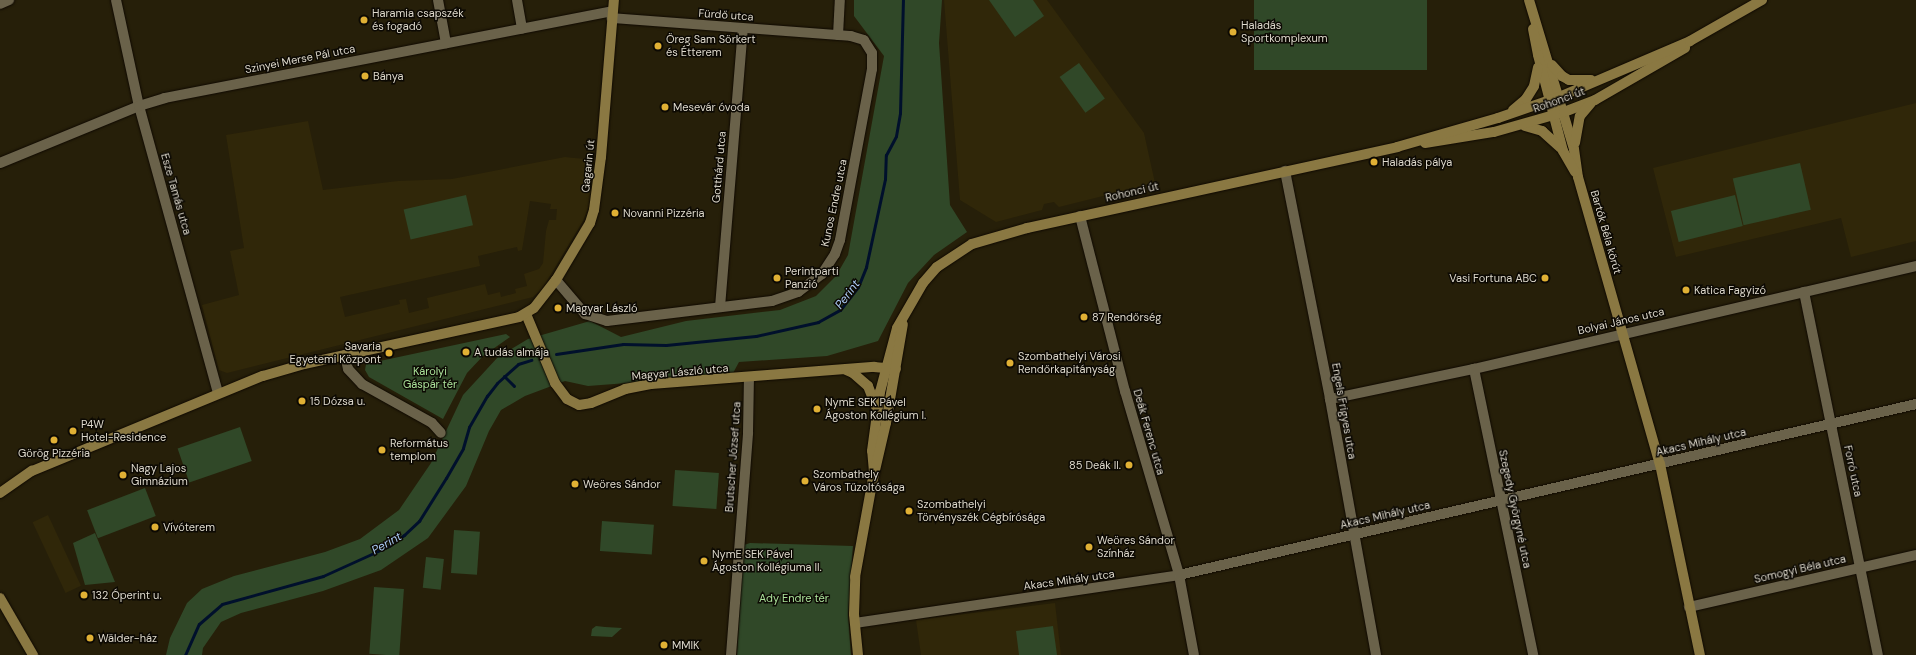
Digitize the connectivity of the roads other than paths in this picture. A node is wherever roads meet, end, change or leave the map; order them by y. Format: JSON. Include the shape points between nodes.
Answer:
{"nodes":[{"id":1,"x":9,"y":0,"type":"edge"},
{"id":2,"x":116,"y":0,"type":"edge"},
{"id":3,"x":438,"y":0,"type":"edge"},
{"id":4,"x":517,"y":0,"type":"edge"},
{"id":5,"x":614,"y":0,"type":"edge"},
{"id":6,"x":840,"y":0,"type":"edge"},
{"id":7,"x":1762,"y":0,"type":"edge"},
{"id":8,"x":1531,"y":1,"type":"edge"},
{"id":9,"x":0,"y":4,"type":"edge"},
{"id":10,"x":612,"y":15,"type":"junction"},
{"id":11,"x":522,"y":29,"type":"junction"},
{"id":12,"x":742,"y":29,"type":"junction"},
{"id":13,"x":1712,"y":30,"type":"junction"},
{"id":14,"x":838,"y":35,"type":"junction"},
{"id":15,"x":446,"y":43,"type":"junction"},
{"id":16,"x":1538,"y":55,"type":"junction"},
{"id":17,"x":1548,"y":60,"type":"junction"},
{"id":18,"x":1638,"y":63,"type":"junction"},
{"id":19,"x":1555,"y":99,"type":"junction"},
{"id":20,"x":1596,"y":100,"type":"junction"},
{"id":21,"x":139,"y":106,"type":"junction"},
{"id":22,"x":1559,"y":114,"type":"junction"},
{"id":23,"x":1498,"y":118,"type":"junction"},
{"id":24,"x":1523,"y":125,"type":"junction"},
{"id":25,"x":1397,"y":146,"type":"junction"},
{"id":26,"x":1574,"y":149,"type":"junction"},
{"id":27,"x":1564,"y":151,"type":"junction"},
{"id":28,"x":0,"y":163,"type":"edge"},
{"id":29,"x":1285,"y":171,"type":"junction"},
{"id":30,"x":1578,"y":177,"type":"junction"},
{"id":31,"x":1080,"y":216,"type":"junction"},
{"id":32,"x":1916,"y":266,"type":"edge"},
{"id":33,"x":556,"y":280,"type":"junction"},
{"id":34,"x":1804,"y":292,"type":"junction"},
{"id":35,"x":720,"y":307,"type":"junction"},
{"id":36,"x":526,"y":314,"type":"junction"},
{"id":37,"x":904,"y":316,"type":"junction"},
{"id":38,"x":1622,"y":333,"type":"junction"},
{"id":39,"x":345,"y":355,"type":"junction"},
{"id":40,"x":885,"y":367,"type":"junction"},
{"id":41,"x":896,"y":369,"type":"junction"},
{"id":42,"x":1474,"y":369,"type":"junction"},
{"id":43,"x":846,"y":370,"type":"junction"},
{"id":44,"x":749,"y":378,"type":"junction"},
{"id":45,"x":218,"y":393,"type":"junction"},
{"id":46,"x":1330,"y":399,"type":"junction"},
{"id":47,"x":1916,"y":404,"type":"edge"},
{"id":48,"x":876,"y":420,"type":"junction"},
{"id":49,"x":1831,"y":424,"type":"junction"},
{"id":50,"x":441,"y":433,"type":"dead end"},
{"id":51,"x":1660,"y":464,"type":"junction"},
{"id":52,"x":874,"y":472,"type":"junction"},
{"id":53,"x":0,"y":494,"type":"edge"},
{"id":54,"x":1502,"y":502,"type":"junction"},
{"id":55,"x":1354,"y":534,"type":"junction"},
{"id":56,"x":1916,"y":555,"type":"edge"},
{"id":57,"x":1860,"y":568,"type":"junction"},
{"id":58,"x":1179,"y":575,"type":"junction"},
{"id":59,"x":0,"y":598,"type":"edge"},
{"id":60,"x":1689,"y":606,"type":"junction"},
{"id":61,"x":855,"y":623,"type":"junction"},
{"id":62,"x":33,"y":655,"type":"edge"},
{"id":63,"x":731,"y":655,"type":"edge"},
{"id":64,"x":858,"y":655,"type":"edge"},
{"id":65,"x":1194,"y":655,"type":"edge"},
{"id":66,"x":1376,"y":655,"type":"edge"},
{"id":67,"x":1533,"y":655,"type":"edge"},
{"id":68,"x":1700,"y":655,"type":"edge"},
{"id":69,"x":1878,"y":655,"type":"edge"}],
"edges":[{"from":1,"to":9,"type":"street"},
{"from":2,"to":21,"type":"street","name":"Esze Tamás utca"},
{"from":3,"to":15,"type":"street"},
{"from":4,"to":11,"type":"street"},
{"from":5,"to":10,"type":"street","name":"Gagarin út"},
{"from":6,"to":14,"type":"street"},
{"from":7,"to":13,"type":"street","name":"Rohonci út"},
{"from":8,"to":16,"type":"street","name":"Bartók Béla körút"},
{"from":8,"to":17,"type":"street","name":"Bartók Béla körút"},
{"from":10,"to":11,"type":"street","name":"Szinyei Merse Pál utca"},
{"from":10,"to":12,"type":"street","name":"Fürdő utca"},
{"from":10,"to":33,"type":"street","name":"Gagarin út","via":[[597,196],[590,223]]},
{"from":11,"to":15,"type":"street","name":"Szinyei Merse Pál utca"},
{"from":12,"to":14,"type":"street","name":"Fürdő utca"},
{"from":12,"to":35,"type":"street","name":"Gotthárd utca"},
{"from":13,"to":18,"type":"street","name":"Rohonci út"},
{"from":13,"to":20,"type":"street","name":"Rohonci út","via":[[1673,56]]},
{"from":14,"to":35,"type":"street","name":"Kunos Endre utca","via":[[864,40],[873,60],[835,254],[822,274],[798,292],[772,302]]},
{"from":15,"to":21,"type":"street","name":"Szinyei Merse Pál utca","via":[[165,98]]},
{"from":16,"to":19,"type":"street","name":"Bartók Béla körút"},
{"from":16,"to":23,"type":"street","via":[[1538,77],[1526,99]]},
{"from":17,"to":18,"type":"street","via":[[1562,76],[1579,81],[1588,81]]},
{"from":17,"to":19,"type":"street","name":"Bartók Béla körút"},
{"from":18,"to":19,"type":"street","name":"Rohonci út"},
{"from":19,"to":22,"type":"street","name":"Bartók Béla körút"},
{"from":19,"to":23,"type":"street","name":"Rohonci út"},
{"from":20,"to":22,"type":"street","name":"Rohonci út"},
{"from":20,"to":26,"type":"street","via":[[1580,116]]},
{"from":21,"to":28,"type":"street","name":"Szinyei Merse Pál utca"},
{"from":21,"to":45,"type":"street","name":"Esze Tamás utca"},
{"from":22,"to":24,"type":"street","name":"Rohonci út"},
{"from":22,"to":26,"type":"street","name":"Bartók Béla körút"},
{"from":22,"to":27,"type":"street","name":"Bartók Béla körút"},
{"from":23,"to":25,"type":"street","name":"Rohonci út"},
{"from":24,"to":25,"type":"street","name":"Rohonci út","via":[[1449,140]]},
{"from":24,"to":27,"type":"street","via":[[1542,131]]},
{"from":25,"to":29,"type":"street","name":"Rohonci út"},
{"from":26,"to":30,"type":"street","name":"Bartók Béla körút"},
{"from":27,"to":30,"type":"street","name":"Bartók Béla körút"},
{"from":29,"to":31,"type":"street","name":"Rohonci út"},
{"from":29,"to":46,"type":"street","name":"Engels Frigyes utca"},
{"from":30,"to":38,"type":"street","name":"Bartók Béla körút"},
{"from":31,"to":37,"type":"street","name":"Rohonci út","via":[[998,235],[972,244],[937,267],[923,283]]},
{"from":31,"to":58,"type":"street","name":"Deák Ferenc utca","via":[[1125,391]]},
{"from":32,"to":34,"type":"street","name":"Bolyai János utca"},
{"from":33,"to":35,"type":"street","name":"Kunos Endre utca","via":[[585,314],[607,321]]},
{"from":33,"to":36,"type":"street","name":"Gagarin út"},
{"from":34,"to":38,"type":"street","name":"Bolyai János utca"},
{"from":34,"to":49,"type":"street","name":"Forró utca"},
{"from":36,"to":39,"type":"street"},
{"from":36,"to":44,"type":"street","name":"Magyar László utca","via":[[552,378],[567,399],[582,405],[640,386]]},
{"from":37,"to":40,"type":"street","name":"Rohonci út","via":[[894,337]]},
{"from":37,"to":41,"type":"street","name":"Rohonci út"},
{"from":38,"to":42,"type":"street","name":"Bolyai János utca"},
{"from":38,"to":51,"type":"street","name":"Bartók Béla körút"},
{"from":39,"to":45,"type":"street","via":[[284,370]]},
{"from":39,"to":50,"type":"street","via":[[350,372],[362,384],[432,423]]},
{"from":40,"to":41,"type":"street","name":"Magyar László utca"},
{"from":40,"to":43,"type":"street","name":"Magyar László utca"},
{"from":40,"to":48,"type":"street","name":"Rohonci út"},
{"from":41,"to":52,"type":"street","name":"Rohonci út","via":[[880,455]]},
{"from":42,"to":46,"type":"street","name":"Bolyai János utca"},
{"from":42,"to":54,"type":"street","name":"Szegedy Györgyné utca"},
{"from":43,"to":44,"type":"street","name":"Magyar László utca"},
{"from":43,"to":48,"type":"street","via":[[854,374],[871,391],[876,402]]},
{"from":44,"to":63,"type":"street","name":"Brutscher József utca","via":[[748,433]]},
{"from":45,"to":53,"type":"street","via":[[32,471]]},
{"from":46,"to":55,"type":"street","name":"Engels Frigyes utca"},
{"from":47,"to":49,"type":"street","name":"Akacs Mihály utca"},
{"from":48,"to":52,"type":"street","via":[[872,451]]},
{"from":49,"to":51,"type":"street","name":"Akacs Mihály utca"},
{"from":49,"to":57,"type":"street","name":"Forró utca"},
{"from":51,"to":54,"type":"street","name":"Akacs Mihály utca"},
{"from":51,"to":60,"type":"street","name":"Bartók Béla körút"},
{"from":52,"to":61,"type":"street","via":[[855,577]]},
{"from":54,"to":55,"type":"street","name":"Akacs Mihály utca"},
{"from":54,"to":67,"type":"street","name":"Szegedy Györgyné utca"},
{"from":55,"to":58,"type":"street","name":"Akacs Mihály utca"},
{"from":55,"to":66,"type":"street","name":"Engels Frigyes utca"},
{"from":56,"to":57,"type":"street","name":"Somogyi Béla utca"},
{"from":57,"to":60,"type":"street","name":"Somogyi Béla utca"},
{"from":57,"to":69,"type":"street","name":"Forró utca"},
{"from":58,"to":61,"type":"street","name":"Akacs Mihály utca"},
{"from":58,"to":65,"type":"street","name":"Deák Ferenc utca"},
{"from":59,"to":62,"type":"street"},
{"from":60,"to":68,"type":"street","name":"Bartók Béla körút"},
{"from":61,"to":64,"type":"street"}]}
